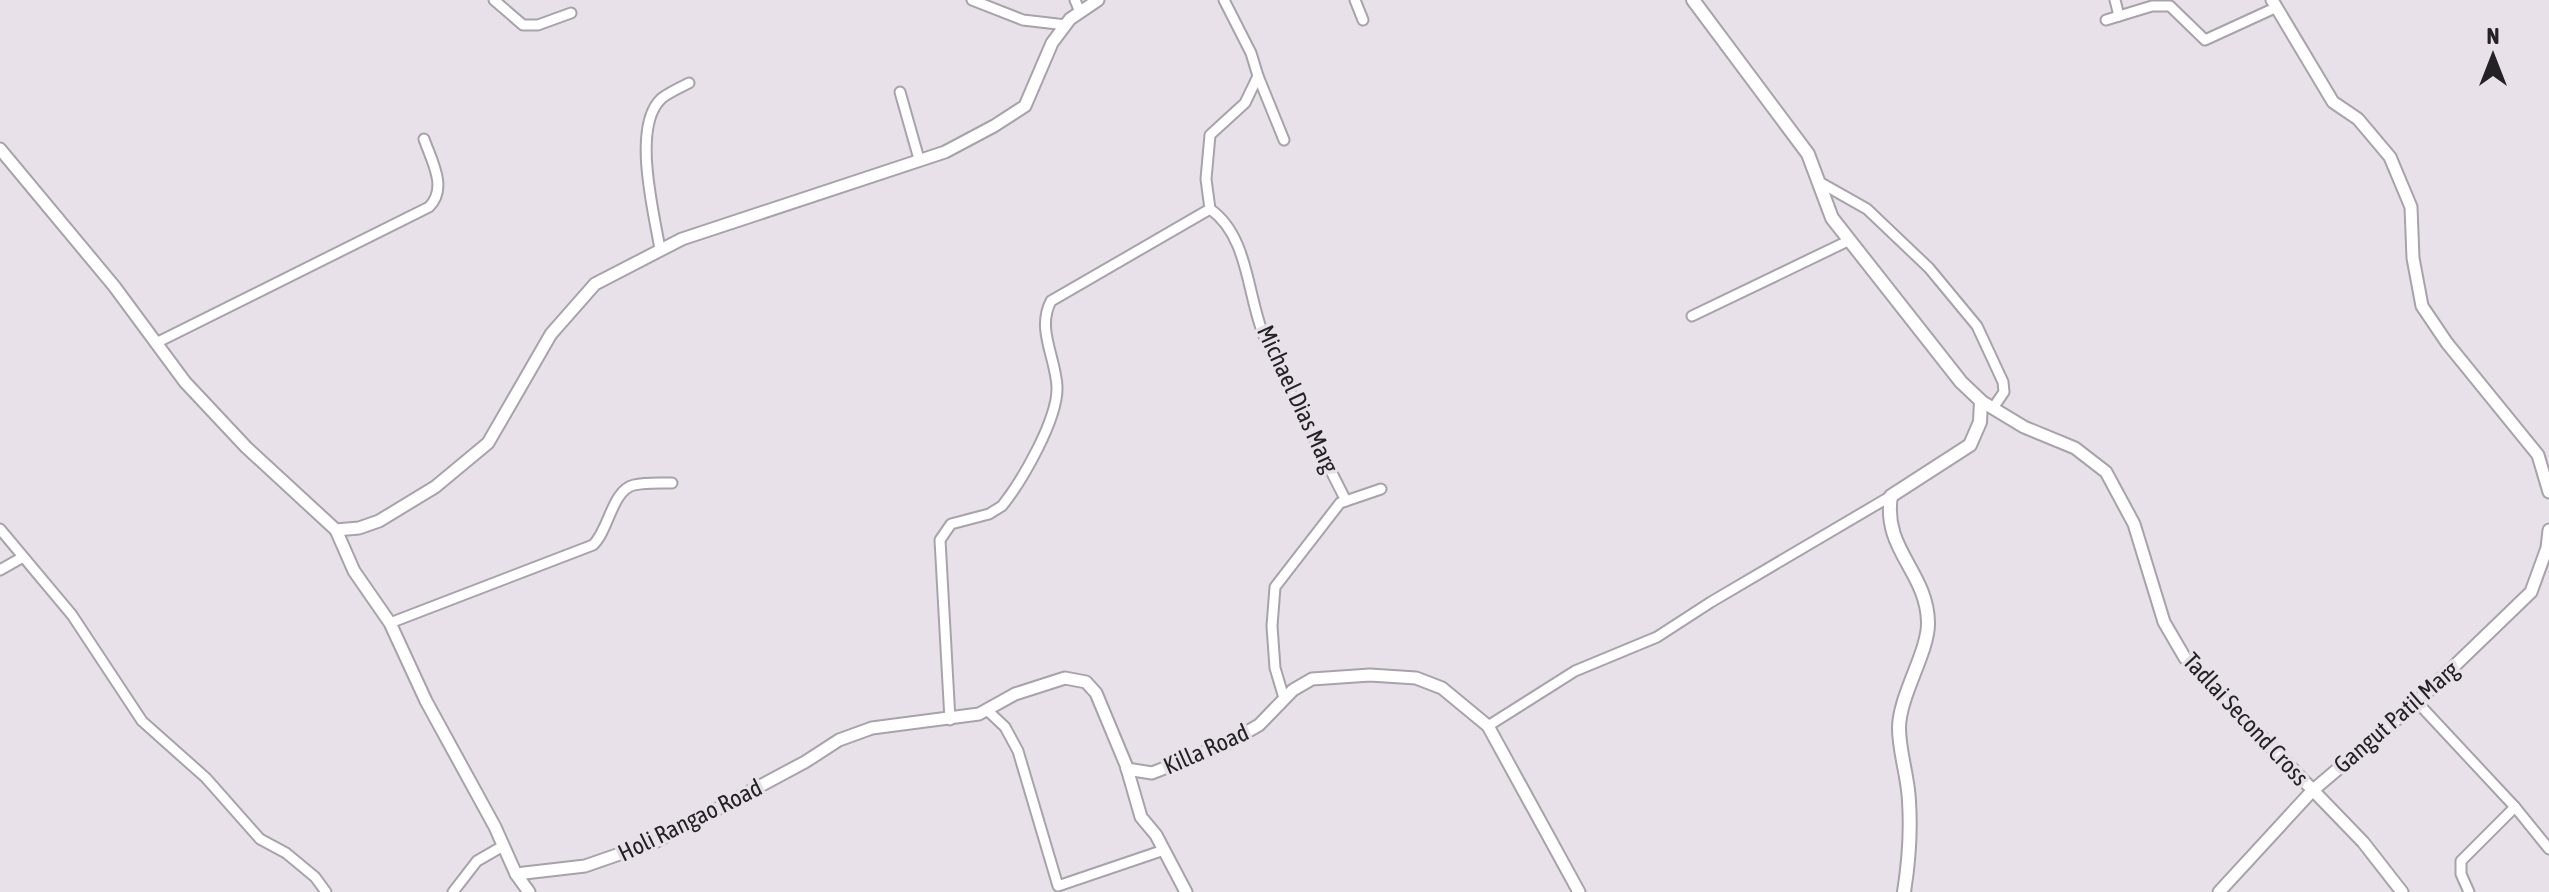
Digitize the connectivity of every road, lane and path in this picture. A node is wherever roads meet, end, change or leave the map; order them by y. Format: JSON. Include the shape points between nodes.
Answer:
{"nodes":[{"id":1,"x":494,"y":0,"type":"edge"},
{"id":2,"x":972,"y":0,"type":"edge"},
{"id":3,"x":1098,"y":0,"type":"edge"},
{"id":4,"x":1224,"y":0,"type":"edge"},
{"id":5,"x":1355,"y":0,"type":"edge"},
{"id":6,"x":1693,"y":0,"type":"edge"},
{"id":7,"x":2115,"y":0,"type":"edge"},
{"id":8,"x":2274,"y":3,"type":"edge"},
{"id":9,"x":1077,"y":6,"type":"edge"},
{"id":10,"x":571,"y":13,"type":"dead end"},
{"id":11,"x":2119,"y":16,"type":"junction"},
{"id":12,"x":1363,"y":20,"type":"dead end"},
{"id":13,"x":2106,"y":20,"type":"dead end"},
{"id":14,"x":1066,"y":25,"type":"junction"},
{"id":15,"x":1258,"y":76,"type":"junction"},
{"id":16,"x":689,"y":83,"type":"dead end"},
{"id":17,"x":900,"y":92,"type":"dead end"},
{"id":18,"x":424,"y":139,"type":"dead end"},
{"id":19,"x":1284,"y":140,"type":"dead end"},
{"id":20,"x":0,"y":149,"type":"edge"},
{"id":21,"x":919,"y":159,"type":"junction"},
{"id":22,"x":1821,"y":183,"type":"junction"},
{"id":23,"x":1210,"y":209,"type":"junction"},
{"id":24,"x":1850,"y":240,"type":"junction"},
{"id":25,"x":660,"y":249,"type":"junction"},
{"id":26,"x":1692,"y":316,"type":"dead end"},
{"id":27,"x":158,"y":342,"type":"junction"},
{"id":28,"x":1981,"y":401,"type":"junction"},
{"id":29,"x":1993,"y":408,"type":"junction"},
{"id":30,"x":672,"y":483,"type":"dead end"},
{"id":31,"x":1381,"y":489,"type":"dead end"},
{"id":32,"x":2549,"y":492,"type":"edge"},
{"id":33,"x":1891,"y":496,"type":"junction"},
{"id":34,"x":1346,"y":501,"type":"junction"},
{"id":35,"x":0,"y":529,"type":"edge"},
{"id":36,"x":336,"y":530,"type":"junction"},
{"id":37,"x":2549,"y":530,"type":"edge"},
{"id":38,"x":23,"y":557,"type":"junction"},
{"id":39,"x":2545,"y":569,"type":"edge"},
{"id":40,"x":0,"y":570,"type":"edge"},
{"id":41,"x":390,"y":623,"type":"junction"},
{"id":42,"x":1284,"y":698,"type":"junction"},
{"id":43,"x":2417,"y":702,"type":"junction"},
{"id":44,"x":987,"y":710,"type":"junction"},
{"id":45,"x":950,"y":720,"type":"junction"},
{"id":46,"x":1488,"y":726,"type":"junction"},
{"id":47,"x":1127,"y":769,"type":"junction"},
{"id":48,"x":2312,"y":791,"type":"junction"},
{"id":49,"x":2515,"y":807,"type":"junction"},
{"id":50,"x":503,"y":846,"type":"junction"},
{"id":51,"x":2549,"y":849,"type":"edge"},
{"id":52,"x":1164,"y":850,"type":"junction"},
{"id":53,"x":516,"y":874,"type":"junction"},
{"id":54,"x":326,"y":892,"type":"edge"},
{"id":55,"x":453,"y":892,"type":"edge"},
{"id":56,"x":529,"y":892,"type":"edge"},
{"id":57,"x":1186,"y":892,"type":"edge"},
{"id":58,"x":1579,"y":892,"type":"edge"},
{"id":59,"x":1904,"y":892,"type":"edge"},
{"id":60,"x":2219,"y":892,"type":"edge"},
{"id":61,"x":2402,"y":892,"type":"edge"},
{"id":62,"x":2469,"y":892,"type":"edge"}],
"edges":[{"from":1,"to":10,"type":"street","via":[[523,25]]},
{"from":2,"to":14,"type":"street","via":[[1023,20]]},
{"from":3,"to":9,"type":"street"},
{"from":4,"to":15,"type":"street"},
{"from":5,"to":12,"type":"street"},
{"from":6,"to":22,"type":"main road","name":"Tadlai Second Cross","via":[[1808,154]]},
{"from":7,"to":11,"type":"street"},
{"from":8,"to":11,"type":"street","via":[[2205,40],[2170,6]]},
{"from":8,"to":32,"type":"street","via":[[2333,102],[2358,119],[2390,157],[2411,207],[2422,306],[2538,455]]},
{"from":9,"to":14,"type":"street"},
{"from":11,"to":13,"type":"street"},
{"from":14,"to":21,"type":"street","via":[[1052,43],[1025,106],[945,152]]},
{"from":15,"to":19,"type":"street"},
{"from":15,"to":23,"type":"street","via":[[1245,103],[1210,135]]},
{"from":16,"to":25,"type":"street","via":[[661,99],[648,124],[649,180]]},
{"from":17,"to":21,"type":"street"},
{"from":18,"to":27,"type":"street","via":[[439,183],[429,207]]},
{"from":20,"to":27,"type":"street"},
{"from":21,"to":25,"type":"street"},
{"from":22,"to":24,"type":"main road","name":"Tadlai Second Cross","via":[[1832,218]]},
{"from":22,"to":29,"type":"street","via":[[1867,209],[1929,268],[1977,326],[2003,382],[2004,392]]},
{"from":23,"to":34,"type":"street","name":"Michael Dias Marg","via":[[1221,216],[1248,271],[1263,334]]},
{"from":23,"to":45,"type":"street","via":[[1051,301],[1046,310],[1057,387],[1051,418],[1002,506],[951,524],[940,540]]},
{"from":24,"to":26,"type":"street"},
{"from":24,"to":28,"type":"main road","name":"Tadlai Second Cross"},
{"from":25,"to":36,"type":"street","via":[[604,278],[576,303],[551,334],[488,443],[435,487],[379,521]]},
{"from":27,"to":36,"type":"street","via":[[185,382],[246,447]]},
{"from":28,"to":29,"type":"street","name":"Tadlai Second Cross"},
{"from":28,"to":33,"type":"main road","via":[[1980,422],[1970,445]]},
{"from":29,"to":48,"type":"street","name":"Tadlai Second Cross","via":[[2075,448],[2106,472],[2134,524],[2164,622],[2185,658]]},
{"from":30,"to":41,"type":"street","via":[[632,485],[624,491],[593,545]]},
{"from":31,"to":34,"type":"street"},
{"from":33,"to":46,"type":"street","via":[[1657,637],[1575,671]]},
{"from":33,"to":59,"type":"main road","via":[[1889,528],[1918,581],[1929,623],[1899,726],[1909,799]]},
{"from":34,"to":42,"type":"street","via":[[1275,587],[1275,668]]},
{"from":35,"to":38,"type":"street"},
{"from":36,"to":41,"type":"street","via":[[354,571]]},
{"from":37,"to":39,"type":"street","name":"Gangut Patil Marg"},
{"from":38,"to":40,"type":"street"},
{"from":38,"to":54,"type":"street","via":[[72,615],[142,721],[206,778],[260,839],[286,853]]},
{"from":39,"to":43,"type":"street","name":"Gangut Patil Marg","via":[[2531,592]]},
{"from":41,"to":50,"type":"street"},
{"from":42,"to":46,"type":"street","name":"Killa Road","via":[[1312,679],[1416,678],[1442,688]]},
{"from":42,"to":47,"type":"street","name":"Killa Road","via":[[1259,725],[1226,744],[1152,773]]},
{"from":43,"to":48,"type":"street","name":"Gangut Patil Marg"},
{"from":43,"to":49,"type":"street"},
{"from":44,"to":45,"type":"street","name":"Holi Rangao Road"},
{"from":44,"to":47,"type":"street","name":"Holi Rangao Road","via":[[1015,694],[1065,678],[1086,682],[1096,693]]},
{"from":44,"to":52,"type":"street","via":[[1005,727],[1018,751],[1058,886]]},
{"from":45,"to":53,"type":"street","name":"Holi Rangao Road","via":[[872,728],[839,740],[657,841],[585,866]]},
{"from":46,"to":58,"type":"street","name":"Killa Road"},
{"from":47,"to":52,"type":"street","name":"Killa Road","via":[[1141,817]]},
{"from":48,"to":60,"type":"street","name":"Gangut Patil Marg"},
{"from":48,"to":61,"type":"street","name":"Tadlai Second Cross","via":[[2363,842]]},
{"from":49,"to":51,"type":"street"},
{"from":49,"to":62,"type":"street","via":[[2461,861]]},
{"from":50,"to":53,"type":"street"},
{"from":50,"to":55,"type":"street","via":[[477,861]]},
{"from":52,"to":57,"type":"street","name":"Killa Road"},
{"from":53,"to":56,"type":"street"}]}
